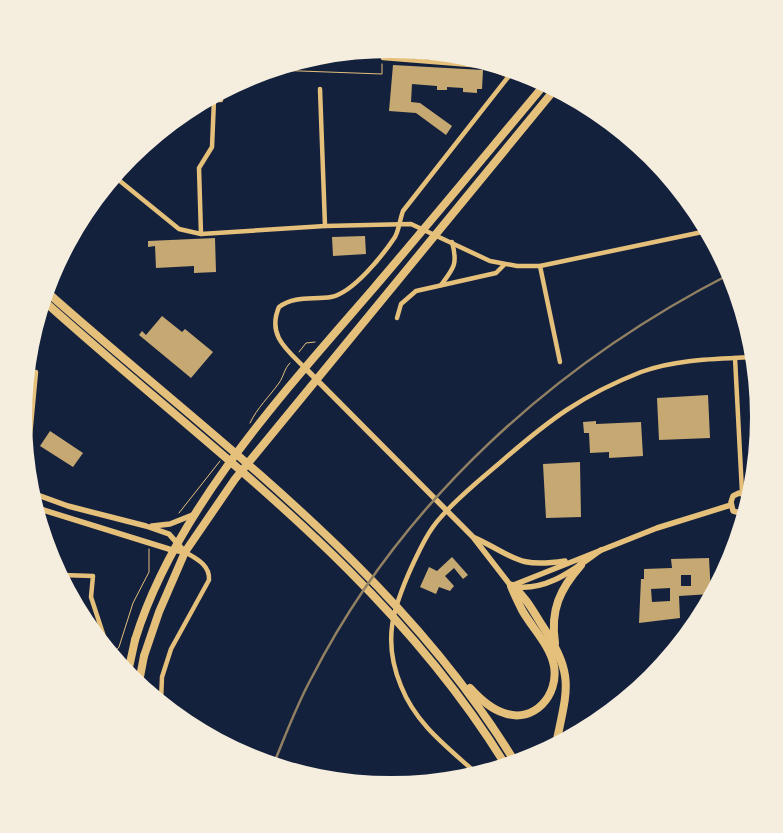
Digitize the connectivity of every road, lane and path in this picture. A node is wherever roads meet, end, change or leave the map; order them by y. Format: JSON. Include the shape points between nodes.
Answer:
{"nodes":[{"id":1,"x":382,"y":58,"type":"joint"},
{"id":2,"x":464,"y":64,"type":"edge"},
{"id":3,"x":296,"y":71,"type":"edge"},
{"id":4,"x":509,"y":78,"type":"edge"},
{"id":5,"x":320,"y":89,"type":"dead end"},
{"id":6,"x":540,"y":90,"type":"edge"},
{"id":7,"x":550,"y":95,"type":"edge"},
{"id":8,"x":214,"y":105,"type":"edge"},
{"id":9,"x":121,"y":182,"type":"edge"},
{"id":10,"x":399,"y":223,"type":"junction"},
{"id":11,"x":325,"y":226,"type":"junction"},
{"id":12,"x":699,"y":233,"type":"edge"},
{"id":13,"x":201,"y":234,"type":"junction"},
{"id":14,"x":452,"y":242,"type":"junction"},
{"id":15,"x":504,"y":264,"type":"junction"},
{"id":16,"x":540,"y":266,"type":"junction"},
{"id":17,"x":441,"y":285,"type":"junction"},
{"id":18,"x":53,"y":298,"type":"edge"},
{"id":19,"x":50,"y":307,"type":"edge"},
{"id":20,"x":50,"y":309,"type":"edge"},
{"id":21,"x":56,"y":312,"type":"junction"},
{"id":22,"x":397,"y":318,"type":"dead end"},
{"id":23,"x":322,"y":348,"type":"junction"},
{"id":24,"x":745,"y":357,"type":"edge"},
{"id":25,"x":295,"y":358,"type":"junction"},
{"id":26,"x":735,"y":358,"type":"junction"},
{"id":27,"x":560,"y":362,"type":"dead end"},
{"id":28,"x":305,"y":368,"type":"junction"},
{"id":29,"x":283,"y":370,"type":"dead end"},
{"id":30,"x":36,"y":372,"type":"dead end"},
{"id":31,"x":316,"y":379,"type":"junction"},
{"id":32,"x":32,"y":413,"type":"edge"},
{"id":33,"x":224,"y":449,"type":"junction"},
{"id":34,"x":742,"y":492,"type":"joint"},
{"id":35,"x":42,"y":496,"type":"edge"},
{"id":36,"x":731,"y":505,"type":"junction"},
{"id":37,"x":46,"y":511,"type":"edge"},
{"id":38,"x":197,"y":513,"type":"junction"},
{"id":39,"x":737,"y":513,"type":"edge"},
{"id":40,"x":146,"y":526,"type":"junction"},
{"id":41,"x":473,"y":537,"type":"junction"},
{"id":42,"x":178,"y":542,"type":"junction"},
{"id":43,"x":172,"y":550,"type":"junction"},
{"id":44,"x":148,"y":551,"type":"dead end"},
{"id":45,"x":186,"y":552,"type":"junction"},
{"id":46,"x":578,"y":562,"type":"junction"},
{"id":47,"x":71,"y":576,"type":"edge"},
{"id":48,"x":510,"y":586,"type":"junction"},
{"id":49,"x":101,"y":626,"type":"edge"},
{"id":50,"x":555,"y":644,"type":"junction"},
{"id":51,"x":118,"y":649,"type":"edge"},
{"id":52,"x":130,"y":662,"type":"edge"},
{"id":53,"x":454,"y":671,"type":"junction"},
{"id":54,"x":141,"y":673,"type":"edge"},
{"id":55,"x":161,"y":691,"type":"edge"},
{"id":56,"x":559,"y":733,"type":"edge"},
{"id":57,"x":510,"y":755,"type":"edge"},
{"id":58,"x":501,"y":758,"type":"edge"},
{"id":59,"x":469,"y":767,"type":"edge"}],
"edges":[{"from":1,"to":2,"type":"street"},
{"from":1,"to":3,"type":"path","via":[[382,74]]},
{"from":4,"to":10,"type":"street","via":[[403,211]]},
{"from":5,"to":11,"type":"street"},
{"from":6,"to":23,"type":"main road"},
{"from":7,"to":31,"type":"main road"},
{"from":8,"to":13,"type":"street","via":[[212,147],[200,168]]},
{"from":9,"to":13,"type":"street","via":[[178,229]]},
{"from":10,"to":11,"type":"street"},
{"from":10,"to":14,"type":"street","via":[[411,224]]},
{"from":10,"to":25,"type":"street","via":[[396,236],[343,294],[293,299],[279,307],[274,327],[276,337]]},
{"from":11,"to":13,"type":"street"},
{"from":12,"to":16,"type":"street"},
{"from":14,"to":15,"type":"street","via":[[482,258]]},
{"from":14,"to":17,"type":"street","via":[[456,258],[453,269]]},
{"from":15,"to":16,"type":"street"},
{"from":15,"to":17,"type":"street","via":[[496,273]]},
{"from":16,"to":27,"type":"street"},
{"from":17,"to":22,"type":"street","via":[[411,294],[402,304]]},
{"from":18,"to":33,"type":"main road"},
{"from":19,"to":21,"type":"main road"},
{"from":20,"to":21,"type":"main road"},
{"from":21,"to":33,"type":"main road"},
{"from":23,"to":25,"type":"path","via":[[313,341],[306,343]]},
{"from":23,"to":28,"type":"main road"},
{"from":24,"to":26,"type":"street"},
{"from":25,"to":28,"type":"street"},
{"from":25,"to":29,"type":"path"},
{"from":26,"to":34,"type":"street"},
{"from":26,"to":59,"type":"street","via":[[649,370],[582,398],[474,484],[428,535],[396,602],[390,630],[393,660],[403,692],[421,722]]},
{"from":28,"to":31,"type":"street"},
{"from":28,"to":38,"type":"main road","via":[[263,419]]},
{"from":30,"to":32,"type":"street"},
{"from":31,"to":41,"type":"street"},
{"from":31,"to":45,"type":"main road","via":[[235,479]]},
{"from":33,"to":53,"type":"main road","via":[[327,535]]},
{"from":33,"to":58,"type":"main road","via":[[321,541],[409,633],[448,679]]},
{"from":34,"to":36,"type":"street","via":[[733,496]]},
{"from":35,"to":40,"type":"street"},
{"from":36,"to":39,"type":"street"},
{"from":36,"to":46,"type":"street","via":[[657,528]]},
{"from":37,"to":43,"type":"street"},
{"from":38,"to":40,"type":"street","via":[[170,524]]},
{"from":38,"to":42,"type":"main road"},
{"from":40,"to":42,"type":"street","via":[[169,534]]},
{"from":41,"to":46,"type":"street","via":[[520,561],[536,564]]},
{"from":41,"to":48,"type":"street"},
{"from":42,"to":43,"type":"main road"},
{"from":42,"to":45,"type":"street"},
{"from":43,"to":45,"type":"street"},
{"from":43,"to":52,"type":"main road","via":[[145,606]]},
{"from":44,"to":51,"type":"path","via":[[149,572],[133,603]]},
{"from":45,"to":54,"type":"main road","via":[[158,612]]},
{"from":45,"to":55,"type":"street","via":[[205,565],[209,580],[171,649],[162,677]]},
{"from":46,"to":48,"type":"street"},
{"from":46,"to":48,"type":"street","via":[[560,578],[528,588]]},
{"from":46,"to":50,"type":"main road","via":[[556,604],[553,621]]},
{"from":47,"to":49,"type":"street","via":[[93,576],[91,597]]},
{"from":48,"to":50,"type":"main road","via":[[522,594]]},
{"from":48,"to":53,"type":"main road","via":[[552,661],[554,680],[547,700],[530,713],[504,714],[490,706]]},
{"from":50,"to":56,"type":"main road","via":[[563,664],[567,689]]},
{"from":53,"to":57,"type":"main road"}]}
